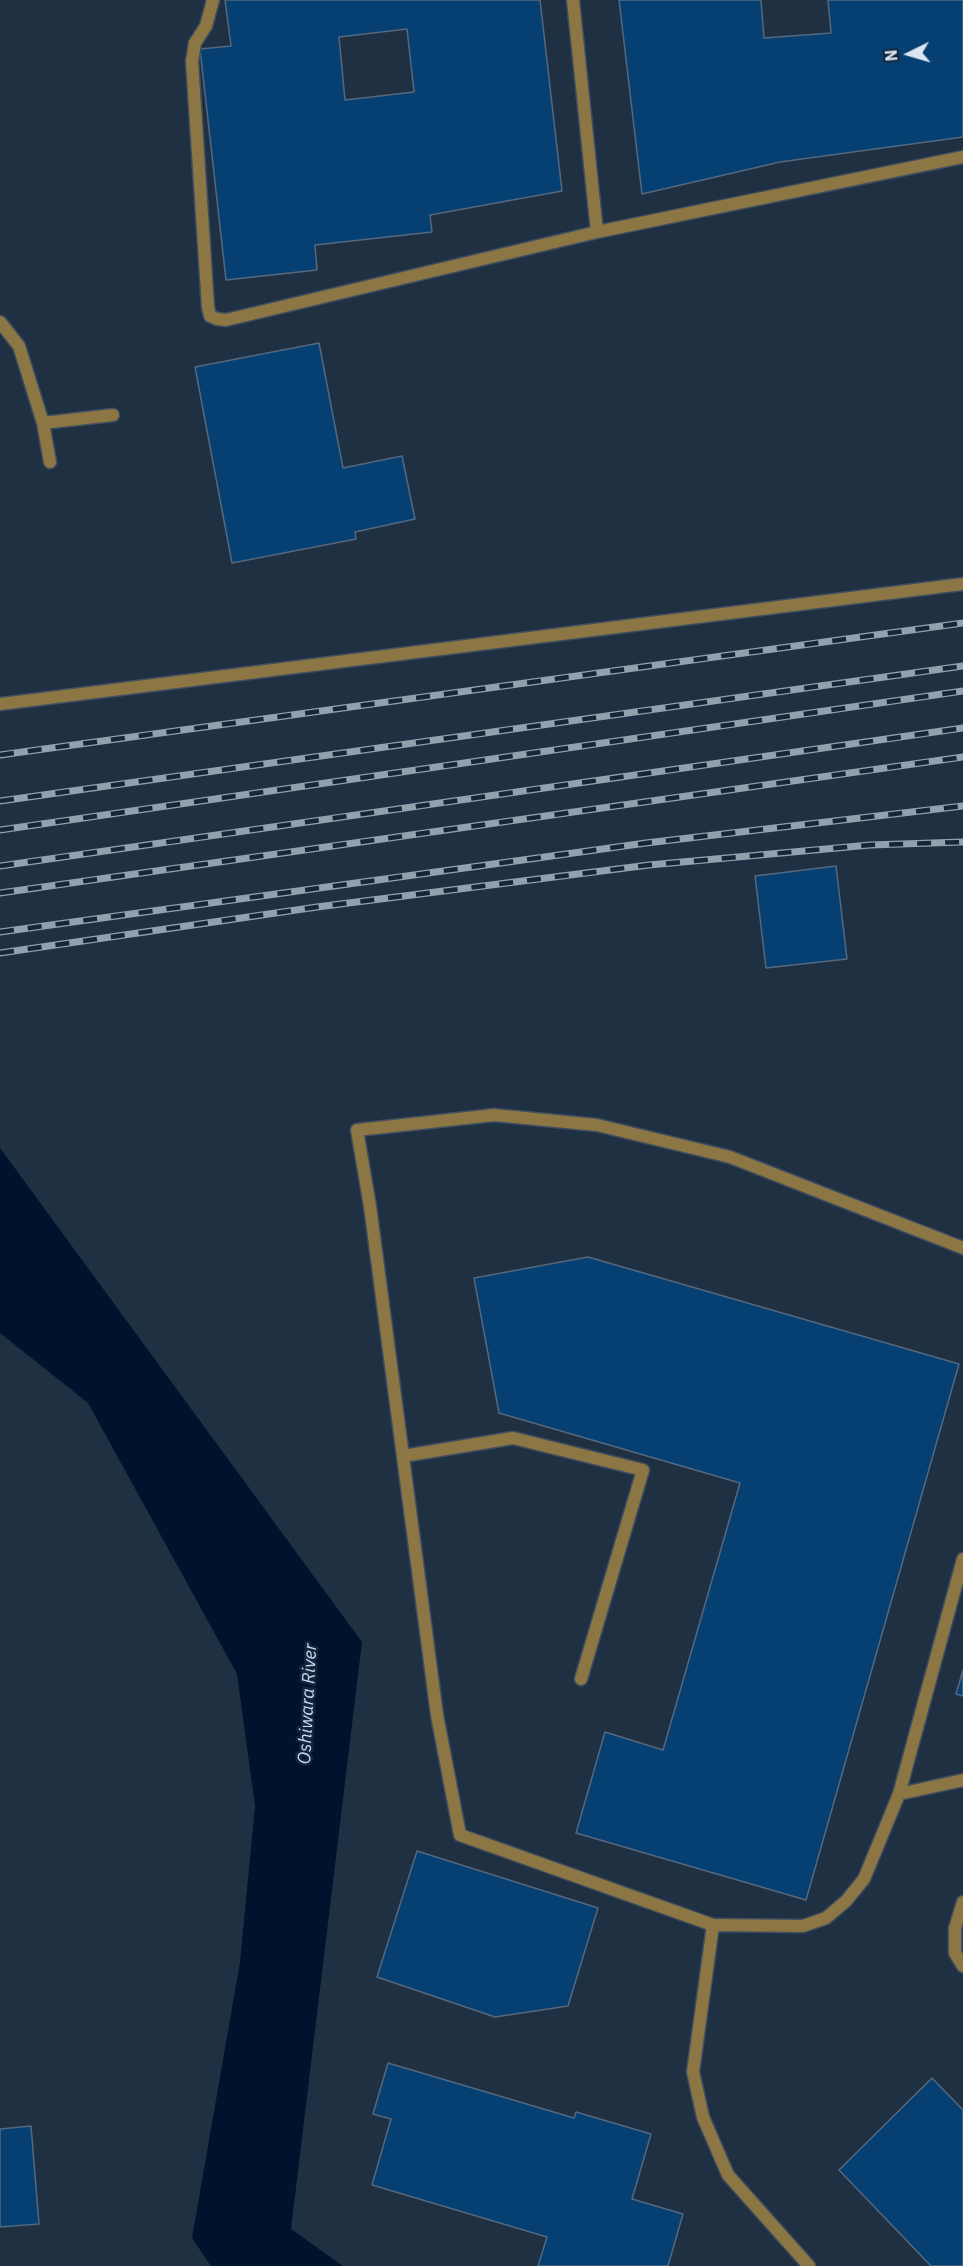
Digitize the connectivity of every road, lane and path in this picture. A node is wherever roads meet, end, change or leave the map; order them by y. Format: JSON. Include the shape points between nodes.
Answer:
{"nodes":[{"id":1,"x":213,"y":0,"type":"edge"},
{"id":2,"x":573,"y":0,"type":"edge"},
{"id":3,"x":963,"y":157,"type":"edge"},
{"id":4,"x":597,"y":232,"type":"junction"},
{"id":5,"x":0,"y":322,"type":"edge"},
{"id":6,"x":113,"y":415,"type":"dead end"},
{"id":7,"x":43,"y":423,"type":"junction"},
{"id":8,"x":50,"y":462,"type":"dead end"},
{"id":9,"x":963,"y":584,"type":"edge"},
{"id":10,"x":0,"y":704,"type":"edge"},
{"id":11,"x":963,"y":1248,"type":"edge"},
{"id":12,"x":403,"y":1456,"type":"junction"},
{"id":13,"x":963,"y":1558,"type":"edge"},
{"id":14,"x":961,"y":1576,"type":"edge"},
{"id":15,"x":581,"y":1679,"type":"dead end"},
{"id":16,"x":963,"y":1779,"type":"edge"},
{"id":17,"x":899,"y":1794,"type":"junction"},
{"id":18,"x":963,"y":1902,"type":"edge"},
{"id":19,"x":713,"y":1925,"type":"junction"},
{"id":20,"x":963,"y":1966,"type":"edge"},
{"id":21,"x":809,"y":2266,"type":"edge"}],
"edges":[{"from":1,"to":4,"type":"street","via":[[206,26],[195,43],[192,61],[210,316],[226,320]]},
{"from":2,"to":4,"type":"street"},
{"from":3,"to":4,"type":"street"},
{"from":5,"to":7,"type":"street","via":[[19,346]]},
{"from":6,"to":7,"type":"street"},
{"from":7,"to":8,"type":"street"},
{"from":9,"to":10,"type":"street"},
{"from":11,"to":12,"type":"street","via":[[730,1157],[597,1125],[494,1115],[357,1130]]},
{"from":12,"to":15,"type":"street","via":[[513,1438],[643,1470]]},
{"from":12,"to":19,"type":"street","via":[[437,1715],[460,1835]]},
{"from":13,"to":14,"type":"street"},
{"from":14,"to":17,"type":"street"},
{"from":16,"to":17,"type":"street"},
{"from":17,"to":19,"type":"street","via":[[864,1879],[826,1918],[802,1926]]},
{"from":18,"to":20,"type":"street","via":[[955,1953]]},
{"from":19,"to":21,"type":"street","via":[[693,2072],[703,2117],[728,2175]]}]}
